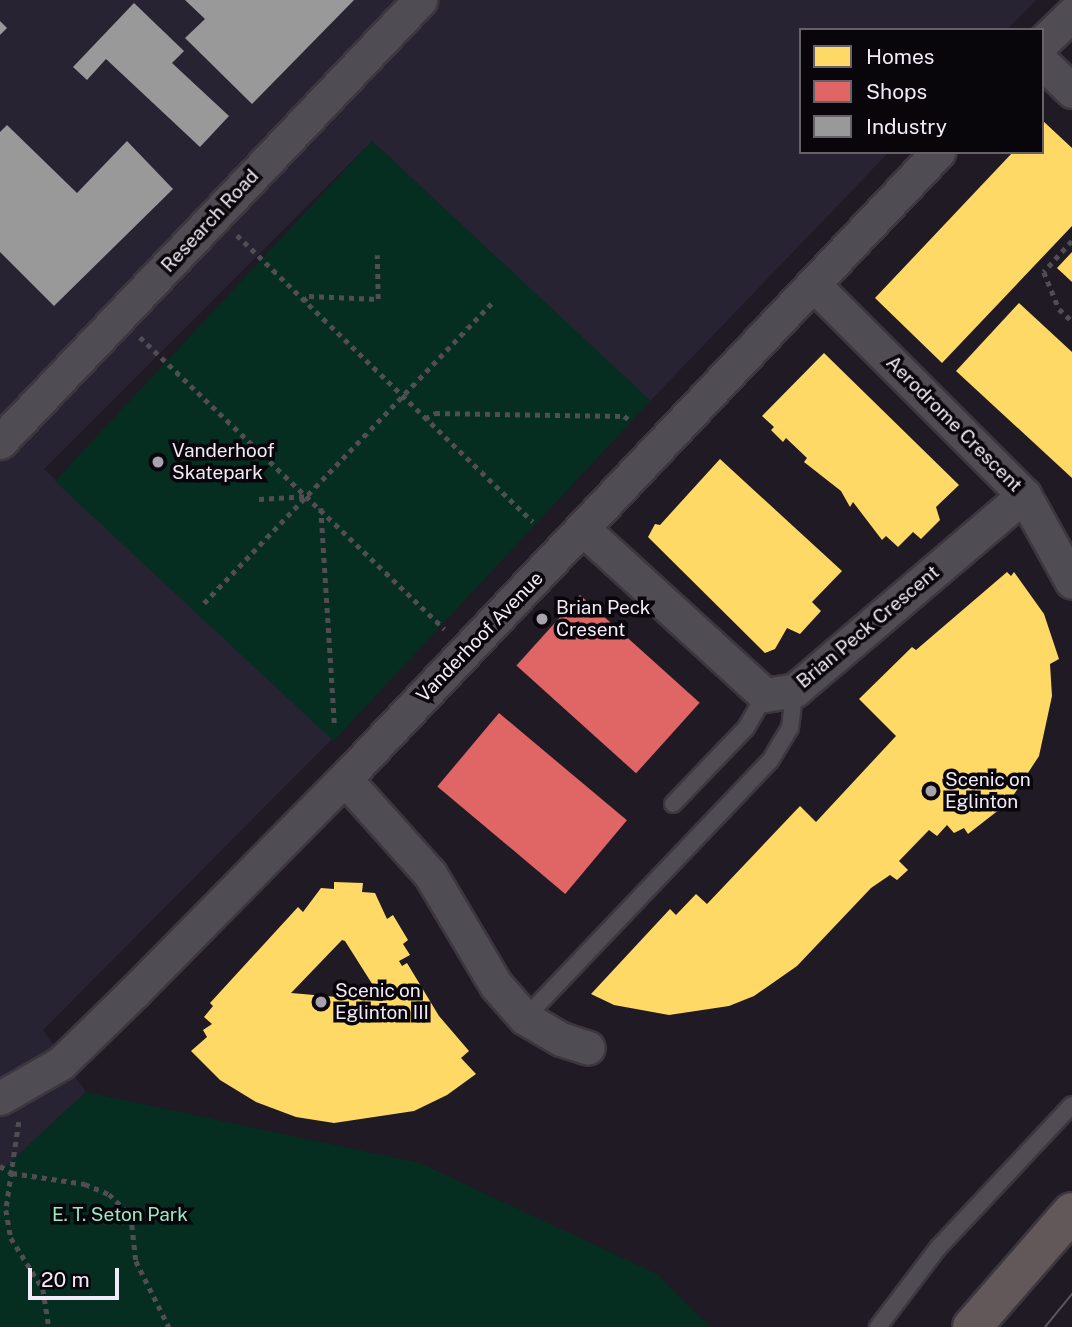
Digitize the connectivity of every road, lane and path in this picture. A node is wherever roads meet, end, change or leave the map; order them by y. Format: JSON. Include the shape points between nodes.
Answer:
{"nodes":[{"id":1,"x":420,"y":0,"type":"edge"},
{"id":2,"x":1072,"y":14,"type":"edge"},
{"id":3,"x":1044,"y":41,"type":"edge"},
{"id":4,"x":1044,"y":64,"type":"edge"},
{"id":5,"x":1072,"y":91,"type":"edge"},
{"id":6,"x":936,"y":154,"type":"edge"},
{"id":7,"x":217,"y":214,"type":"junction"},
{"id":8,"x":1072,"y":241,"type":"edge"},
{"id":9,"x":377,"y":255,"type":"dead end"},
{"id":10,"x":813,"y":284,"type":"junction"},
{"id":11,"x":303,"y":300,"type":"junction"},
{"id":12,"x":492,"y":303,"type":"dead end"},
{"id":13,"x":119,"y":317,"type":"junction"},
{"id":14,"x":1072,"y":321,"type":"edge"},
{"id":15,"x":402,"y":397,"type":"junction"},
{"id":16,"x":425,"y":419,"type":"junction"},
{"id":17,"x":630,"y":420,"type":"dead end"},
{"id":18,"x":0,"y":442,"type":"edge"},
{"id":19,"x":1024,"y":495,"type":"junction"},
{"id":20,"x":310,"y":496,"type":"junction"},
{"id":21,"x":259,"y":499,"type":"dead end"},
{"id":22,"x":321,"y":507,"type":"junction"},
{"id":23,"x":533,"y":522,"type":"dead end"},
{"id":24,"x":583,"y":529,"type":"junction"},
{"id":25,"x":1072,"y":582,"type":"edge"},
{"id":26,"x":204,"y":603,"type":"dead end"},
{"id":27,"x":435,"y":621,"type":"dead end"},
{"id":28,"x":780,"y":692,"type":"junction"},
{"id":29,"x":335,"y":728,"type":"dead end"},
{"id":30,"x":345,"y":779,"type":"junction"},
{"id":31,"x":673,"y":804,"type":"dead end"},
{"id":32,"x":525,"y":1018,"type":"junction"},
{"id":33,"x":588,"y":1048,"type":"dead end"},
{"id":34,"x":8,"y":1094,"type":"edge"},
{"id":35,"x":1072,"y":1105,"type":"edge"},
{"id":36,"x":0,"y":1166,"type":"edge"},
{"id":37,"x":12,"y":1173,"type":"junction"},
{"id":38,"x":1072,"y":1212,"type":"edge"},
{"id":39,"x":50,"y":1327,"type":"edge"},
{"id":40,"x":169,"y":1327,"type":"edge"},
{"id":41,"x":878,"y":1327,"type":"edge"},
{"id":42,"x":972,"y":1327,"type":"edge"}],
"edges":[{"from":1,"to":7,"type":"street","name":"Research Road"},
{"from":2,"to":3,"type":"street"},
{"from":4,"to":5,"type":"street"},
{"from":6,"to":10,"type":"street","name":"Vanderhoof Avenue"},
{"from":7,"to":11,"type":"path"},
{"from":7,"to":13,"type":"street","name":"Research Road"},
{"from":8,"to":14,"type":"path","via":[[1044,272],[1059,309]]},
{"from":9,"to":11,"type":"path","via":[[378,299],[309,296]]},
{"from":10,"to":19,"type":"street","name":"Aerodrome Crescent"},
{"from":10,"to":24,"type":"street","name":"Vanderhoof Avenue"},
{"from":11,"to":15,"type":"path"},
{"from":12,"to":15,"type":"path"},
{"from":13,"to":18,"type":"street","name":"Research Road"},
{"from":13,"to":20,"type":"path"},
{"from":15,"to":16,"type":"path"},
{"from":15,"to":20,"type":"path"},
{"from":16,"to":17,"type":"path","via":[[435,413],[624,416]]},
{"from":16,"to":23,"type":"path"},
{"from":19,"to":25,"type":"street","name":"Aerodrome Crescent"},
{"from":19,"to":28,"type":"street","name":"Brian Peck Crescent"},
{"from":20,"to":21,"type":"path"},
{"from":20,"to":22,"type":"path"},
{"from":20,"to":26,"type":"path"},
{"from":22,"to":27,"type":"path"},
{"from":22,"to":29,"type":"path"},
{"from":24,"to":28,"type":"street"},
{"from":24,"to":30,"type":"street","name":"Vanderhoof Avenue"},
{"from":28,"to":31,"type":"lane"},
{"from":28,"to":32,"type":"lane","via":[[790,728],[770,761]]},
{"from":30,"to":32,"type":"street","via":[[430,874],[496,985]]},
{"from":30,"to":34,"type":"street","name":"Vanderhoof Avenue","via":[[78,1047]]},
{"from":32,"to":33,"type":"street"},
{"from":34,"to":37,"type":"path","via":[[19,1128]]},
{"from":35,"to":41,"type":"lane","via":[[938,1248]]},
{"from":36,"to":37,"type":"path"},
{"from":37,"to":39,"type":"path","via":[[6,1210],[11,1238],[43,1289]]},
{"from":37,"to":40,"type":"path","via":[[85,1184],[109,1194],[131,1215],[136,1261]]},
{"from":38,"to":42,"type":"main road"}]}
